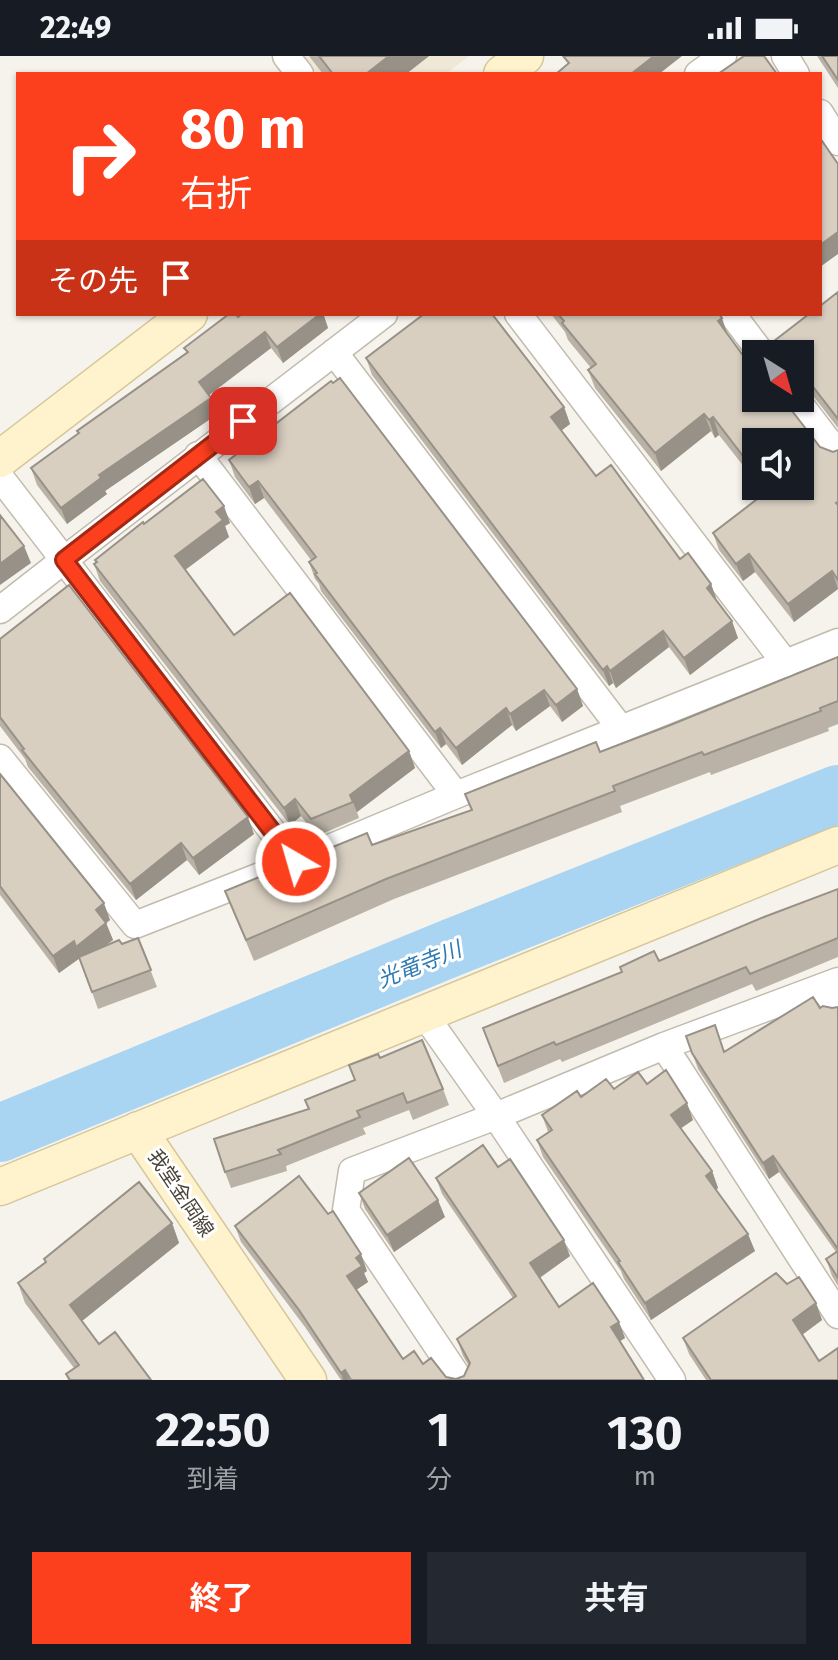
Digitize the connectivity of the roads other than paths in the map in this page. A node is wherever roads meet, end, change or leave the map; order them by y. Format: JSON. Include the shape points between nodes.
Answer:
{"nodes":[{"id":1,"x":286,"y":56,"type":"edge"},
{"id":2,"x":525,"y":56,"type":"edge"},
{"id":3,"x":723,"y":56,"type":"edge"},
{"id":4,"x":298,"y":72,"type":"edge"},
{"id":5,"x":505,"y":72,"type":"edge"},
{"id":6,"x":701,"y":72,"type":"edge"},
{"id":7,"x":822,"y":116,"type":"edge"},
{"id":8,"x":838,"y":142,"type":"edge"},
{"id":9,"x":186,"y":316,"type":"edge"},
{"id":10,"x":381,"y":316,"type":"edge"},
{"id":11,"x":520,"y":316,"type":"edge"},
{"id":12,"x":734,"y":316,"type":"edge"},
{"id":13,"x":752,"y":340,"type":"edge"},
{"id":14,"x":334,"y":352,"type":"junction"},
{"id":15,"x":806,"y":412,"type":"edge"},
{"id":16,"x":838,"y":454,"type":"edge"},
{"id":17,"x":198,"y":455,"type":"junction"},
{"id":18,"x":0,"y":459,"type":"edge"},
{"id":19,"x":0,"y":477,"type":"edge"},
{"id":20,"x":64,"y":560,"type":"junction"},
{"id":21,"x":0,"y":610,"type":"edge"},
{"id":22,"x":838,"y":642,"type":"edge"},
{"id":23,"x":786,"y":664,"type":"junction"},
{"id":24,"x":621,"y":729,"type":"junction"},
{"id":25,"x":0,"y":758,"type":"edge"},
{"id":26,"x":456,"y":795,"type":"junction"},
{"id":27,"x":838,"y":845,"type":"edge"},
{"id":28,"x":296,"y":862,"type":"junction"},
{"id":29,"x":830,"y":984,"type":"edge"},
{"id":30,"x":838,"y":1009,"type":"edge"},
{"id":31,"x":424,"y":1014,"type":"junction"},
{"id":32,"x":664,"y":1046,"type":"junction"},
{"id":33,"x":496,"y":1116,"type":"junction"},
{"id":34,"x":138,"y":1130,"type":"junction"},
{"id":35,"x":0,"y":1187,"type":"edge"},
{"id":36,"x":838,"y":1315,"type":"edge"},
{"id":37,"x":308,"y":1380,"type":"edge"},
{"id":38,"x":460,"y":1380,"type":"edge"},
{"id":39,"x":672,"y":1380,"type":"edge"}],
"edges":[{"from":1,"to":4,"type":"street"},
{"from":2,"to":5,"type":"street"},
{"from":3,"to":6,"type":"street"},
{"from":7,"to":8,"type":"street"},
{"from":9,"to":18,"type":"street"},
{"from":10,"to":14,"type":"street"},
{"from":11,"to":23,"type":"street"},
{"from":12,"to":13,"type":"street"},
{"from":14,"to":17,"type":"street"},
{"from":14,"to":24,"type":"street"},
{"from":15,"to":16,"type":"street"},
{"from":17,"to":20,"type":"street"},
{"from":17,"to":26,"type":"street"},
{"from":19,"to":20,"type":"street"},
{"from":20,"to":21,"type":"street"},
{"from":20,"to":28,"type":"street"},
{"from":22,"to":23,"type":"street"},
{"from":23,"to":24,"type":"street"},
{"from":24,"to":26,"type":"street"},
{"from":25,"to":28,"type":"street","via":[[135,925]]},
{"from":26,"to":28,"type":"street"},
{"from":27,"to":31,"type":"street"},
{"from":29,"to":30,"type":"street"},
{"from":29,"to":32,"type":"street"},
{"from":31,"to":33,"type":"street"},
{"from":31,"to":34,"type":"street"},
{"from":32,"to":33,"type":"street"},
{"from":32,"to":36,"type":"street"},
{"from":33,"to":38,"type":"street","via":[[352,1171],[346,1210]]},
{"from":33,"to":39,"type":"street"},
{"from":34,"to":35,"type":"street","name":"我堂金岡線"},
{"from":34,"to":37,"type":"street","name":"我堂金岡線"}]}
